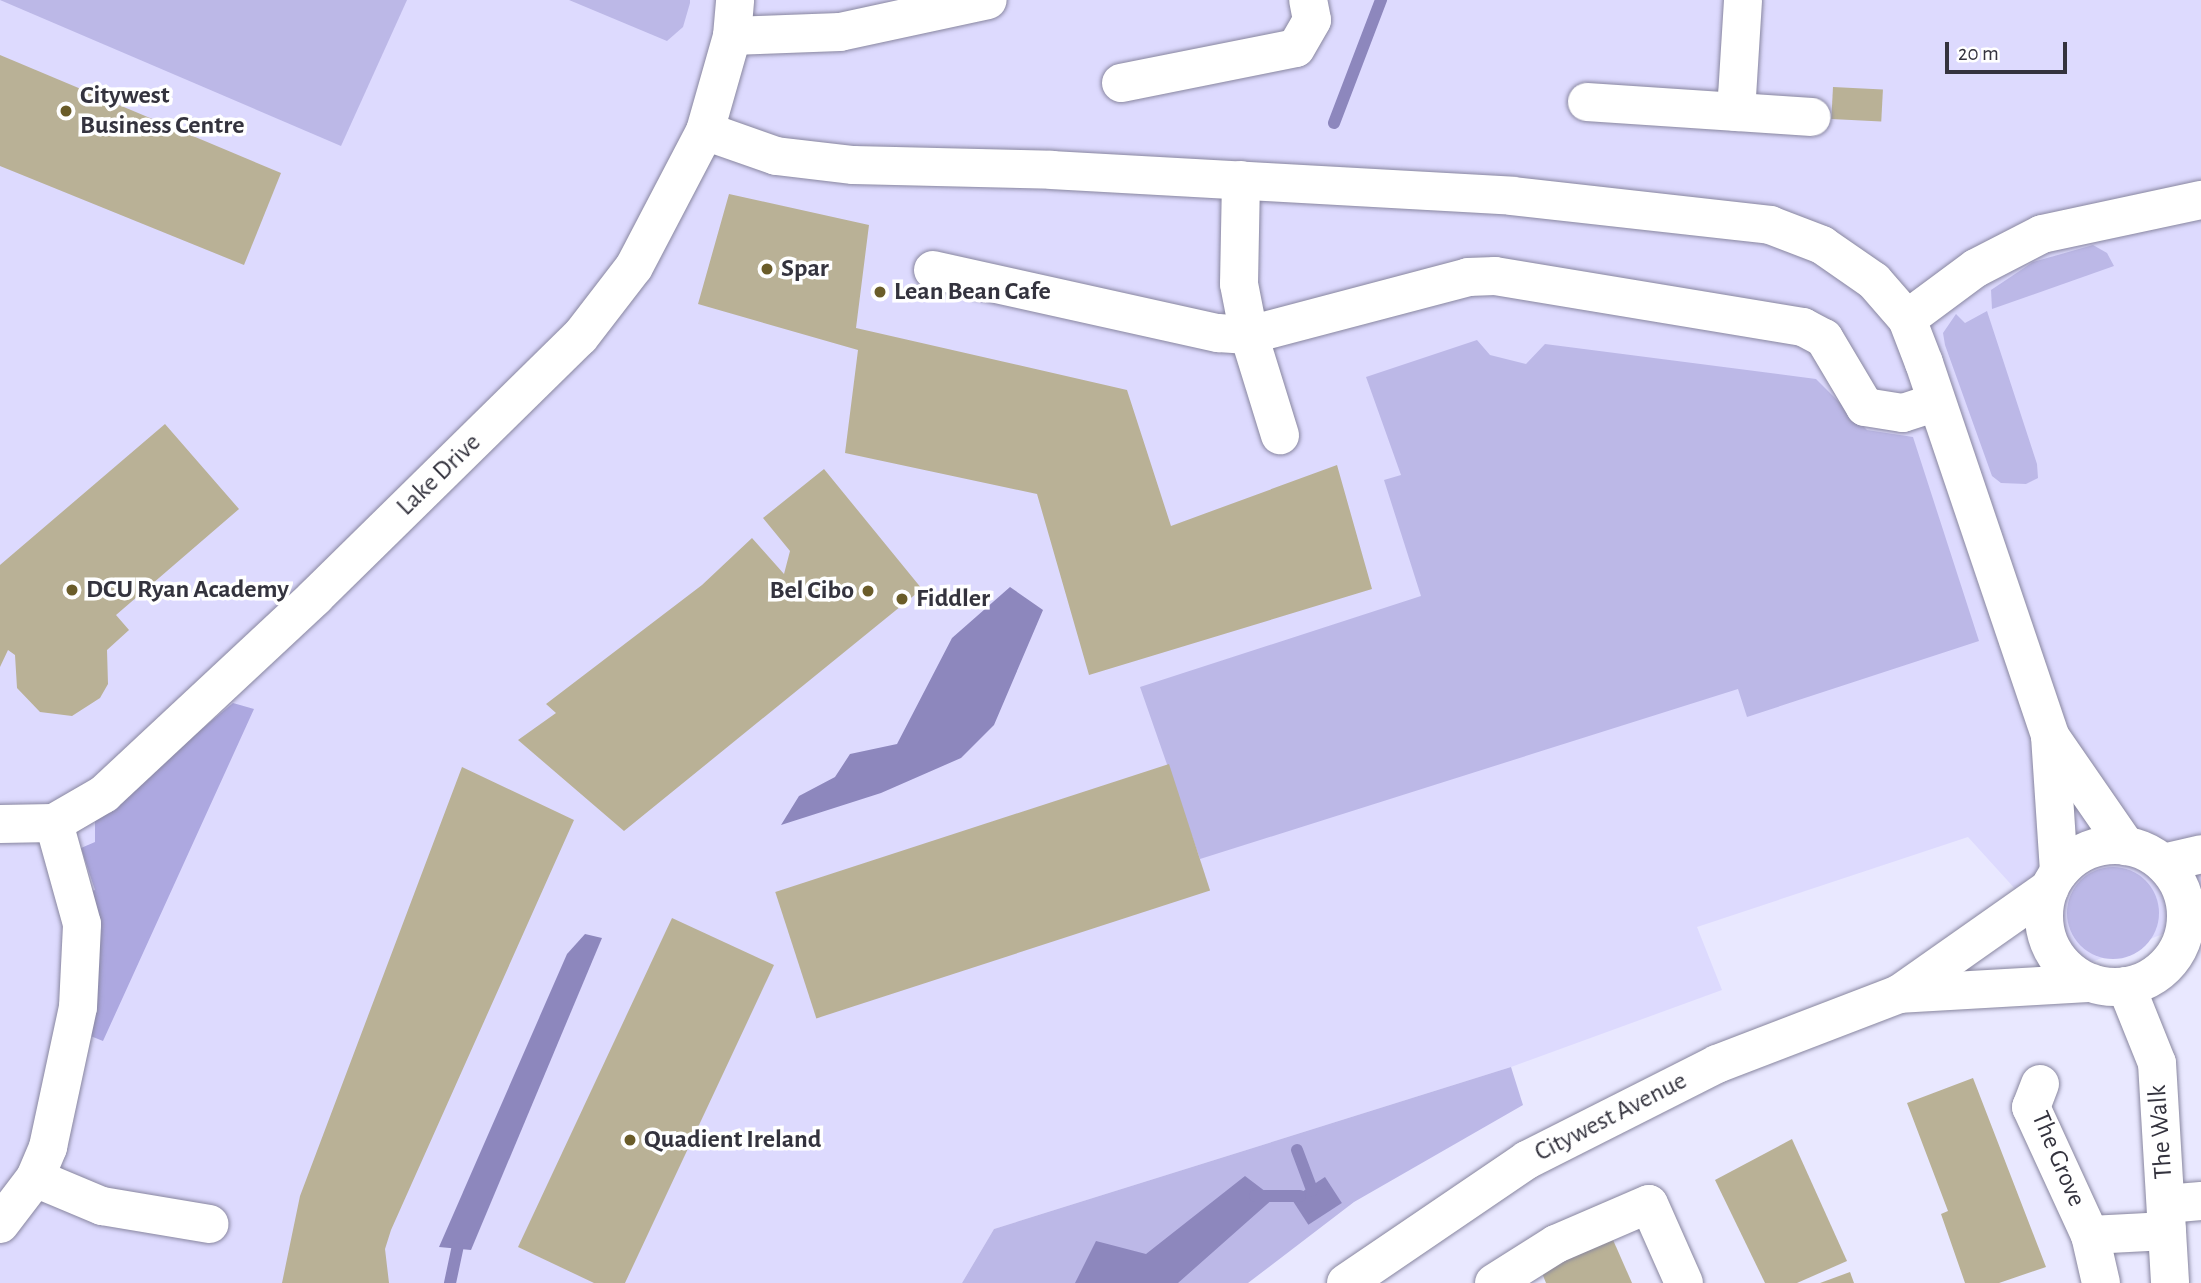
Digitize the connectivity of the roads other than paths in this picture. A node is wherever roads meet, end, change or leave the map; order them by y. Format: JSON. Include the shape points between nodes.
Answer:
{"nodes":[{"id":1,"x":988,"y":0,"type":"edge"},
{"id":2,"x":1308,"y":0,"type":"edge"},
{"id":3,"x":1743,"y":0,"type":"edge"},
{"id":4,"x":733,"y":18,"type":"edge"},
{"id":5,"x":1121,"y":83,"type":"dead end"},
{"id":6,"x":1587,"y":102,"type":"dead end"},
{"id":7,"x":1736,"y":112,"type":"junction"},
{"id":8,"x":1811,"y":117,"type":"dead end"},
{"id":9,"x":705,"y":131,"type":"junction"},
{"id":10,"x":1241,"y":180,"type":"junction"},
{"id":11,"x":2201,"y":200,"type":"edge"},
{"id":12,"x":933,"y":270,"type":"dead end"},
{"id":13,"x":1907,"y":319,"type":"junction"},
{"id":14,"x":1249,"y":335,"type":"junction"},
{"id":15,"x":1936,"y":402,"type":"junction"},
{"id":16,"x":1280,"y":435,"type":"dead end"},
{"id":17,"x":2050,"y":736,"type":"junction"},
{"id":18,"x":54,"y":823,"type":"junction"},
{"id":19,"x":0,"y":824,"type":"edge"},
{"id":20,"x":2126,"y":846,"type":"junction"},
{"id":21,"x":2201,"y":854,"type":"edge"},
{"id":22,"x":2163,"y":863,"type":"junction"},
{"id":23,"x":2055,"y":880,"type":"junction"},
{"id":24,"x":2193,"y":918,"type":"edge"},
{"id":25,"x":2109,"y":985,"type":"junction"},
{"id":26,"x":1899,"y":994,"type":"junction"},
{"id":27,"x":2040,"y":1084,"type":"dead end"},
{"id":28,"x":35,"y":1178,"type":"junction"},
{"id":29,"x":2178,"y":1212,"type":"edge"},
{"id":30,"x":0,"y":1224,"type":"edge"},
{"id":31,"x":209,"y":1224,"type":"dead end"},
{"id":32,"x":2090,"y":1235,"type":"junction"},
{"id":33,"x":1346,"y":1283,"type":"edge"},
{"id":34,"x":1494,"y":1283,"type":"edge"},
{"id":35,"x":1684,"y":1283,"type":"edge"},
{"id":36,"x":2101,"y":1283,"type":"edge"},
{"id":37,"x":2170,"y":1283,"type":"edge"}],
"edges":[{"from":1,"to":4,"type":"street","via":[[840,32]]},
{"from":2,"to":5,"type":"street","via":[[1312,20],[1296,48]]},
{"from":3,"to":7,"type":"street"},
{"from":4,"to":9,"type":"street","name":"Lake Drive"},
{"from":6,"to":7,"type":"street"},
{"from":7,"to":8,"type":"street"},
{"from":9,"to":10,"type":"street","via":[[776,156],[853,165]]},
{"from":9,"to":18,"type":"street","name":"Lake Drive","via":[[634,267],[580,337],[315,597],[104,794]]},
{"from":10,"to":13,"type":"street","via":[[1513,196],[1770,225],[1822,245],[1874,281]]},
{"from":10,"to":14,"type":"street","via":[[1239,284]]},
{"from":11,"to":13,"type":"street","via":[[2042,234],[1976,268]]},
{"from":12,"to":14,"type":"street","via":[[1218,333]]},
{"from":13,"to":15,"type":"street"},
{"from":14,"to":15,"type":"street","via":[[1468,278],[1495,276],[1803,327],[1824,338],[1865,407],[1903,413]]},
{"from":14,"to":16,"type":"street"},
{"from":15,"to":17,"type":"street"},
{"from":17,"to":20,"type":"street"},
{"from":17,"to":23,"type":"street"},
{"from":18,"to":19,"type":"street","name":"Lake Drive"},
{"from":18,"to":28,"type":"street","via":[[82,924],[81,952],[78,1007],[62,1092]]},
{"from":20,"to":22,"type":"street"},
{"from":20,"to":23,"type":"street","via":[[2089,850]]},
{"from":21,"to":22,"type":"street"},
{"from":22,"to":24,"type":"street"},
{"from":23,"to":25,"type":"street","via":[[2043,906],[2050,944],[2061,962]]},
{"from":23,"to":26,"type":"street","name":"Citywest Avenue"},
{"from":24,"to":25,"type":"street","via":[[2166,966],[2148,979]]},
{"from":25,"to":26,"type":"street","name":"Citywest Avenue"},
{"from":25,"to":29,"type":"street","name":"The Walk","via":[[2157,1063]]},
{"from":26,"to":33,"type":"street","name":"Citywest Avenue","via":[[1717,1064],[1621,1109],[1527,1160]]},
{"from":27,"to":32,"type":"street","name":"The Grove","via":[[2031,1107]]},
{"from":28,"to":30,"type":"street"},
{"from":28,"to":31,"type":"street","via":[[102,1206]]},
{"from":29,"to":32,"type":"street","name":"The Grove"},
{"from":29,"to":37,"type":"street","name":"The Walk"},
{"from":32,"to":36,"type":"street","name":"The Grove"},
{"from":34,"to":35,"type":"street","via":[[1556,1244],[1649,1204]]}]}
